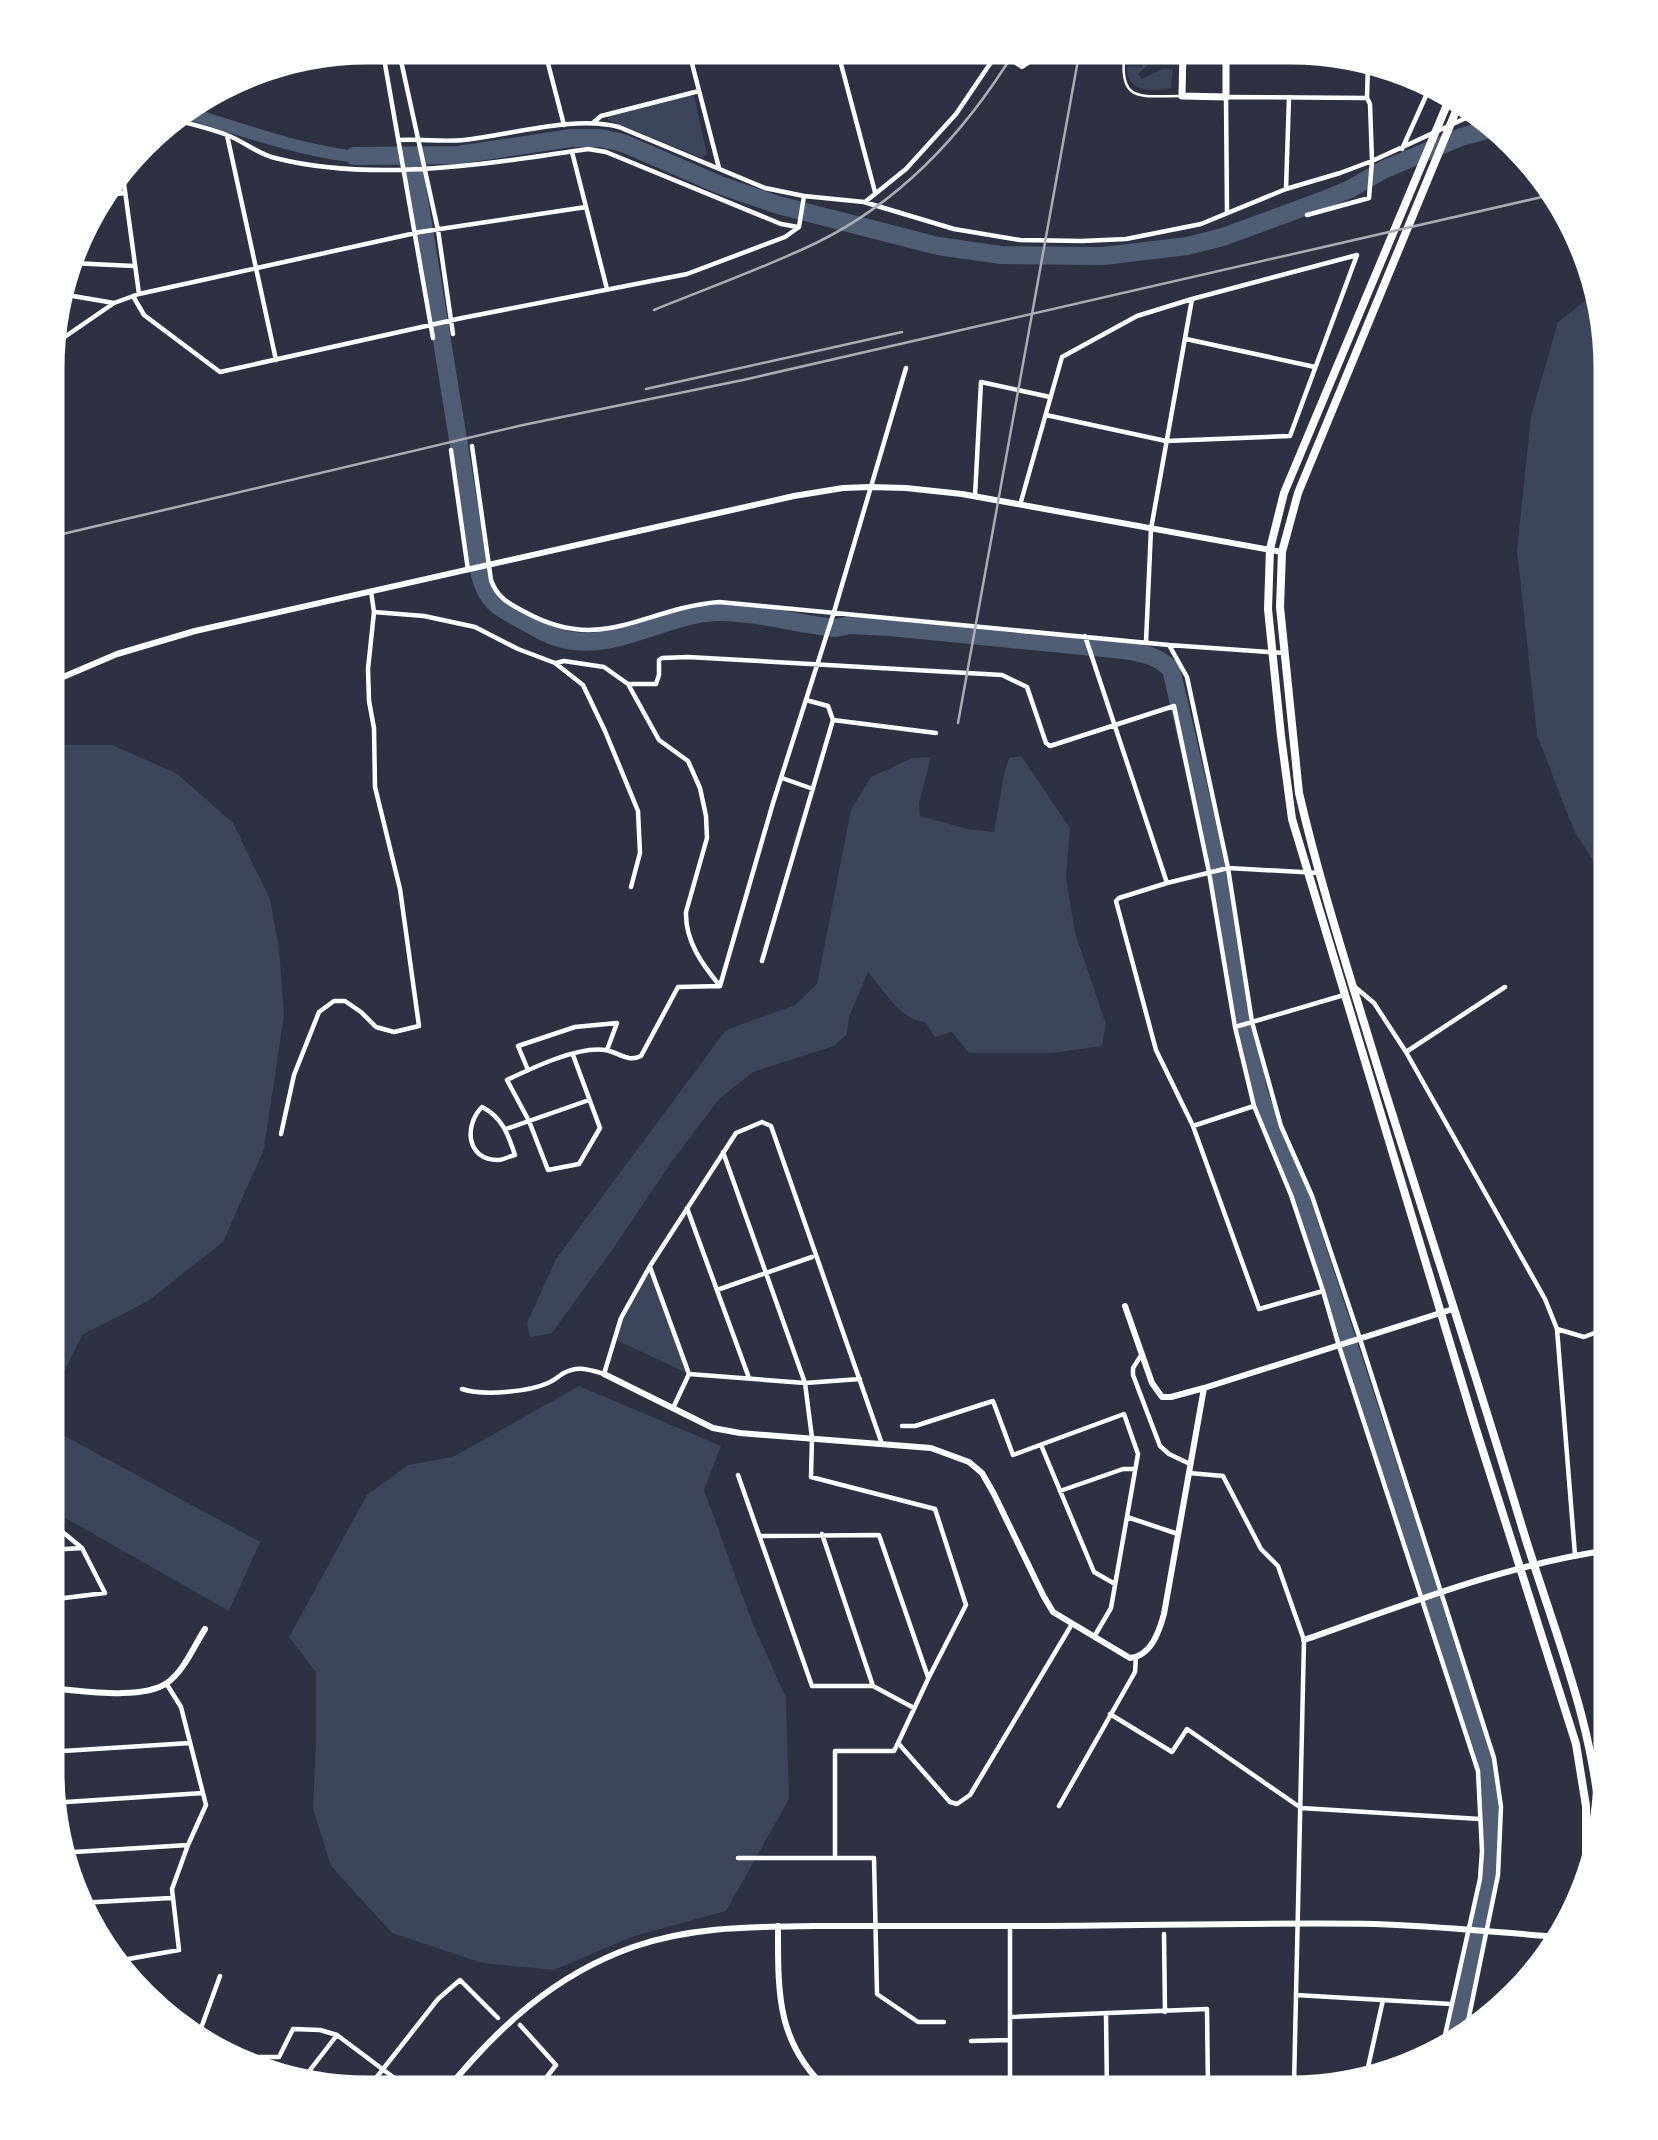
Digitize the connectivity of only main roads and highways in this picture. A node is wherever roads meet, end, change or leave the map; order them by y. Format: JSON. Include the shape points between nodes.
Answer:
{"nodes":[{"id":1,"x":1183,"y":60,"type":"edge"},
{"id":2,"x":1226,"y":60,"type":"edge"},
{"id":3,"x":1448,"y":103,"type":"edge"},
{"id":4,"x":1457,"y":108,"type":"edge"},
{"id":5,"x":1598,"y":1792,"type":"edge"},
{"id":6,"x":1585,"y":1861,"type":"edge"}],
"edges":[{"from":1,"to":2,"type":"main road","via":[[1182,96],[1226,97]]},
{"from":3,"to":6,"type":"main road","via":[[1284,493],[1270,549],[1268,609],[1292,819],[1495,1494],[1576,1745],[1587,1832]]},
{"from":4,"to":5,"type":"main road","via":[[1298,493],[1282,552],[1280,607],[1299,793],[1319,873],[1591,1747]]}]}
